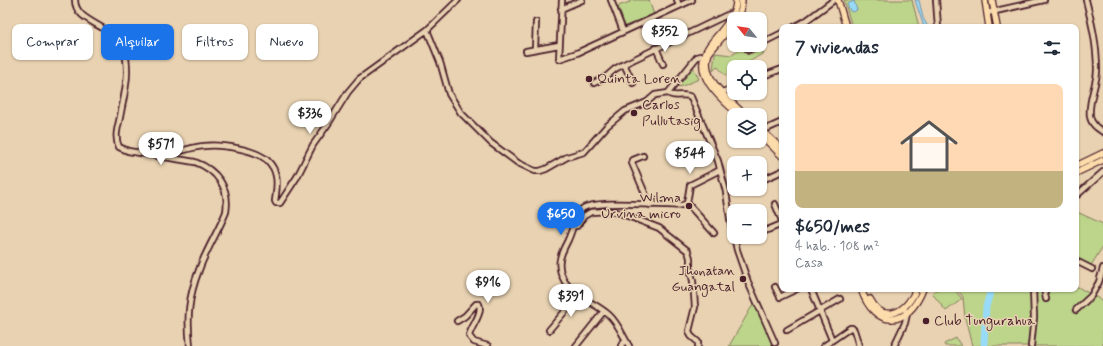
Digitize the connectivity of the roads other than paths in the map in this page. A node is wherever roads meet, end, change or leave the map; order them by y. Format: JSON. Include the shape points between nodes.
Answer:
{"nodes":[{"id":1,"x":75,"y":0,"type":"edge"},
{"id":2,"x":458,"y":0,"type":"edge"},
{"id":3,"x":562,"y":0,"type":"edge"},
{"id":4,"x":582,"y":0,"type":"edge"},
{"id":5,"x":611,"y":0,"type":"edge"},
{"id":6,"x":677,"y":0,"type":"edge"},
{"id":7,"x":692,"y":0,"type":"edge"},
{"id":8,"x":736,"y":0,"type":"edge"},
{"id":9,"x":742,"y":0,"type":"edge"},
{"id":10,"x":834,"y":0,"type":"edge"},
{"id":11,"x":838,"y":0,"type":"edge"},
{"id":12,"x":936,"y":0,"type":"edge"},
{"id":13,"x":985,"y":0,"type":"edge"},
{"id":14,"x":992,"y":0,"type":"edge"},
{"id":15,"x":1044,"y":0,"type":"edge"},
{"id":16,"x":1086,"y":0,"type":"edge"},
{"id":17,"x":679,"y":6,"type":"junction"},
{"id":18,"x":561,"y":9,"type":"junction"},
{"id":19,"x":736,"y":12,"type":"edge"},
{"id":20,"x":738,"y":12,"type":"edge"},
{"id":21,"x":990,"y":12,"type":"junction"},
{"id":22,"x":727,"y":15,"type":"edge"},
{"id":23,"x":536,"y":22,"type":"dead end"},
{"id":24,"x":800,"y":24,"type":"edge"},
{"id":25,"x":845,"y":24,"type":"edge"},
{"id":26,"x":938,"y":24,"type":"edge"},
{"id":27,"x":989,"y":24,"type":"edge"},
{"id":28,"x":996,"y":24,"type":"edge"},
{"id":29,"x":727,"y":25,"type":"edge"},
{"id":30,"x":427,"y":30,"type":"junction"},
{"id":31,"x":623,"y":31,"type":"junction"},
{"id":32,"x":727,"y":31,"type":"edge"},
{"id":33,"x":779,"y":34,"type":"edge"},
{"id":34,"x":767,"y":40,"type":"edge"},
{"id":35,"x":559,"y":45,"type":"junction"},
{"id":36,"x":656,"y":48,"type":"junction"},
{"id":37,"x":535,"y":49,"type":"junction"},
{"id":38,"x":526,"y":51,"type":"dead end"},
{"id":39,"x":706,"y":57,"type":"junction"},
{"id":40,"x":624,"y":64,"type":"junction"},
{"id":41,"x":663,"y":64,"type":"dead end"},
{"id":42,"x":779,"y":70,"type":"edge"},
{"id":43,"x":767,"y":74,"type":"edge"},
{"id":44,"x":707,"y":75,"type":"junction"},
{"id":45,"x":594,"y":83,"type":"dead end"},
{"id":46,"x":633,"y":83,"type":"dead end"},
{"id":47,"x":727,"y":90,"type":"edge"},
{"id":48,"x":722,"y":92,"type":"junction"},
{"id":49,"x":668,"y":93,"type":"junction"},
{"id":50,"x":732,"y":108,"type":"edge"},
{"id":51,"x":738,"y":108,"type":"edge"},
{"id":52,"x":779,"y":123,"type":"edge"},
{"id":53,"x":767,"y":129,"type":"edge"},
{"id":54,"x":1103,"y":132,"type":"edge"},
{"id":55,"x":767,"y":137,"type":"edge"},
{"id":56,"x":767,"y":139,"type":"edge"},
{"id":57,"x":779,"y":147,"type":"edge"},
{"id":58,"x":779,"y":153,"type":"edge"},
{"id":59,"x":1103,"y":153,"type":"edge"},
{"id":60,"x":643,"y":156,"type":"dead end"},
{"id":61,"x":160,"y":157,"type":"junction"},
{"id":62,"x":1103,"y":160,"type":"edge"},
{"id":63,"x":1079,"y":165,"type":"edge"},
{"id":64,"x":720,"y":170,"type":"junction"},
{"id":65,"x":779,"y":172,"type":"edge"},
{"id":66,"x":1079,"y":172,"type":"edge"},
{"id":67,"x":1103,"y":172,"type":"edge"},
{"id":68,"x":767,"y":178,"type":"edge"},
{"id":69,"x":1079,"y":193,"type":"edge"},
{"id":70,"x":688,"y":202,"type":"junction"},
{"id":71,"x":775,"y":204,"type":"dead end"},
{"id":72,"x":650,"y":206,"type":"junction"},
{"id":73,"x":779,"y":215,"type":"edge"},
{"id":74,"x":779,"y":224,"type":"edge"},
{"id":75,"x":574,"y":226,"type":"junction"},
{"id":76,"x":767,"y":230,"type":"edge"},
{"id":77,"x":714,"y":233,"type":"dead end"},
{"id":78,"x":1079,"y":262,"type":"edge"},
{"id":79,"x":1103,"y":268,"type":"edge"},
{"id":80,"x":1092,"y":269,"type":"dead end"},
{"id":81,"x":775,"y":287,"type":"dead end"},
{"id":82,"x":791,"y":292,"type":"edge"},
{"id":83,"x":812,"y":292,"type":"edge"},
{"id":84,"x":863,"y":292,"type":"edge"},
{"id":85,"x":866,"y":292,"type":"edge"},
{"id":86,"x":918,"y":292,"type":"edge"},
{"id":87,"x":919,"y":292,"type":"edge"},
{"id":88,"x":1033,"y":292,"type":"edge"},
{"id":89,"x":1045,"y":292,"type":"edge"},
{"id":90,"x":580,"y":295,"type":"junction"},
{"id":91,"x":840,"y":299,"type":"dead end"},
{"id":92,"x":1046,"y":300,"type":"dead end"},
{"id":93,"x":904,"y":308,"type":"junction"},
{"id":94,"x":1076,"y":310,"type":"dead end"},
{"id":95,"x":604,"y":311,"type":"junction"},
{"id":96,"x":820,"y":311,"type":"junction"},
{"id":97,"x":907,"y":314,"type":"junction"},
{"id":98,"x":457,"y":321,"type":"dead end"},
{"id":99,"x":550,"y":330,"type":"dead end"},
{"id":100,"x":787,"y":330,"type":"dead end"},
{"id":101,"x":625,"y":340,"type":"junction"},
{"id":102,"x":832,"y":340,"type":"junction"},
{"id":103,"x":775,"y":344,"type":"dead end"},
{"id":104,"x":190,"y":346,"type":"edge"},
{"id":105,"x":488,"y":346,"type":"edge"},
{"id":106,"x":576,"y":346,"type":"edge"},
{"id":107,"x":621,"y":346,"type":"edge"},
{"id":108,"x":629,"y":346,"type":"edge"},
{"id":109,"x":698,"y":346,"type":"edge"},
{"id":110,"x":824,"y":346,"type":"edge"},
{"id":111,"x":859,"y":346,"type":"edge"},
{"id":112,"x":894,"y":346,"type":"edge"},
{"id":113,"x":1031,"y":346,"type":"edge"}],
"edges":[{"from":1,"to":61,"type":"street","via":[[76,9],[80,14],[113,35],[125,54],[126,80],[116,136],[119,147]]},
{"from":2,"to":30,"type":"street"},
{"from":3,"to":18,"type":"street"},
{"from":4,"to":18,"type":"street"},
{"from":5,"to":31,"type":"street"},
{"from":6,"to":17,"type":"street"},
{"from":7,"to":17,"type":"street"},
{"from":8,"to":19,"type":"main road"},
{"from":9,"to":20,"type":"main road"},
{"from":10,"to":24,"type":"street"},
{"from":11,"to":25,"type":"main road"},
{"from":12,"to":26,"type":"street"},
{"from":13,"to":21,"type":"main road"},
{"from":14,"to":21,"type":"main road"},
{"from":15,"to":21,"type":"street"},
{"from":16,"to":54,"type":"street","via":[[1096,45],[1097,70],[1090,114],[1095,126]]},
{"from":17,"to":31,"type":"street"},
{"from":18,"to":35,"type":"street"},
{"from":21,"to":27,"type":"main road"},
{"from":21,"to":28,"type":"main road"},
{"from":22,"to":36,"type":"street"},
{"from":23,"to":37,"type":"street"},
{"from":29,"to":39,"type":"main road","via":[[709,47]]},
{"from":30,"to":49,"type":"street","via":[[449,94],[461,113],[491,143],[518,163],[535,171],[546,169],[567,157],[584,152],[618,116],[647,102],[655,95]]},
{"from":30,"to":61,"type":"street","via":[[359,79],[313,145],[280,203],[275,201],[277,183],[273,168],[267,160],[258,155],[214,145]]},
{"from":31,"to":35,"type":"street","via":[[559,59]]},
{"from":32,"to":39,"type":"main road"},
{"from":33,"to":34,"type":"street"},
{"from":35,"to":37,"type":"street"},
{"from":36,"to":40,"type":"street"},
{"from":36,"to":41,"type":"street"},
{"from":37,"to":38,"type":"street"},
{"from":39,"to":44,"type":"main road"},
{"from":39,"to":49,"type":"street","via":[[696,58]]},
{"from":40,"to":45,"type":"street"},
{"from":40,"to":46,"type":"street"},
{"from":42,"to":43,"type":"street"},
{"from":44,"to":48,"type":"main road"},
{"from":44,"to":50,"type":"main road","via":[[710,86]]},
{"from":47,"to":48,"type":"street"},
{"from":48,"to":51,"type":"main road"},
{"from":49,"to":64,"type":"street","via":[[672,96],[691,97],[716,154]]},
{"from":52,"to":53,"type":"street"},
{"from":55,"to":57,"type":"main road"},
{"from":56,"to":58,"type":"main road"},
{"from":59,"to":63,"type":"main road"},
{"from":60,"to":72,"type":"street","via":[[632,163]]},
{"from":61,"to":104,"type":"street","via":[[204,165],[222,183],[228,202],[193,289],[188,322]]},
{"from":62,"to":66,"type":"main road"},
{"from":64,"to":70,"type":"street","via":[[690,185]]},
{"from":64,"to":103,"type":"street","via":[[737,250]]},
{"from":65,"to":68,"type":"street"},
{"from":67,"to":69,"type":"street"},
{"from":70,"to":72,"type":"street","via":[[682,205]]},
{"from":70,"to":77,"type":"street"},
{"from":71,"to":73,"type":"street"},
{"from":72,"to":75,"type":"street","via":[[586,206],[578,214]]},
{"from":74,"to":76,"type":"street"},
{"from":75,"to":90,"type":"street","via":[[559,261],[566,282]]},
{"from":75,"to":109,"type":"street","via":[[591,212],[614,212],[659,228],[685,248],[690,258],[695,305],[689,331],[698,342]]},
{"from":78,"to":80,"type":"street"},
{"from":79,"to":94,"type":"street","via":[[1091,296]]},
{"from":81,"to":82,"type":"street","via":[[779,296]]},
{"from":83,"to":96,"type":"street"},
{"from":84,"to":97,"type":"main road","via":[[871,308],[883,319],[898,319]]},
{"from":85,"to":93,"type":"main road","via":[[880,311],[890,314]]},
{"from":86,"to":93,"type":"main road"},
{"from":87,"to":97,"type":"main road","via":[[916,304]]},
{"from":88,"to":113,"type":"street"},
{"from":89,"to":92,"type":"street"},
{"from":90,"to":95,"type":"street"},
{"from":90,"to":99,"type":"street"},
{"from":91,"to":96,"type":"street"},
{"from":93,"to":97,"type":"street"},
{"from":95,"to":101,"type":"street"},
{"from":95,"to":106,"type":"street"},
{"from":96,"to":100,"type":"street"},
{"from":96,"to":102,"type":"street"},
{"from":97,"to":112,"type":"street"},
{"from":98,"to":105,"type":"street","via":[[479,304],[480,310],[469,336],[474,342]]},
{"from":101,"to":107,"type":"street"},
{"from":101,"to":108,"type":"street"},
{"from":102,"to":110,"type":"street"},
{"from":102,"to":111,"type":"street","via":[[852,328]]}]}
